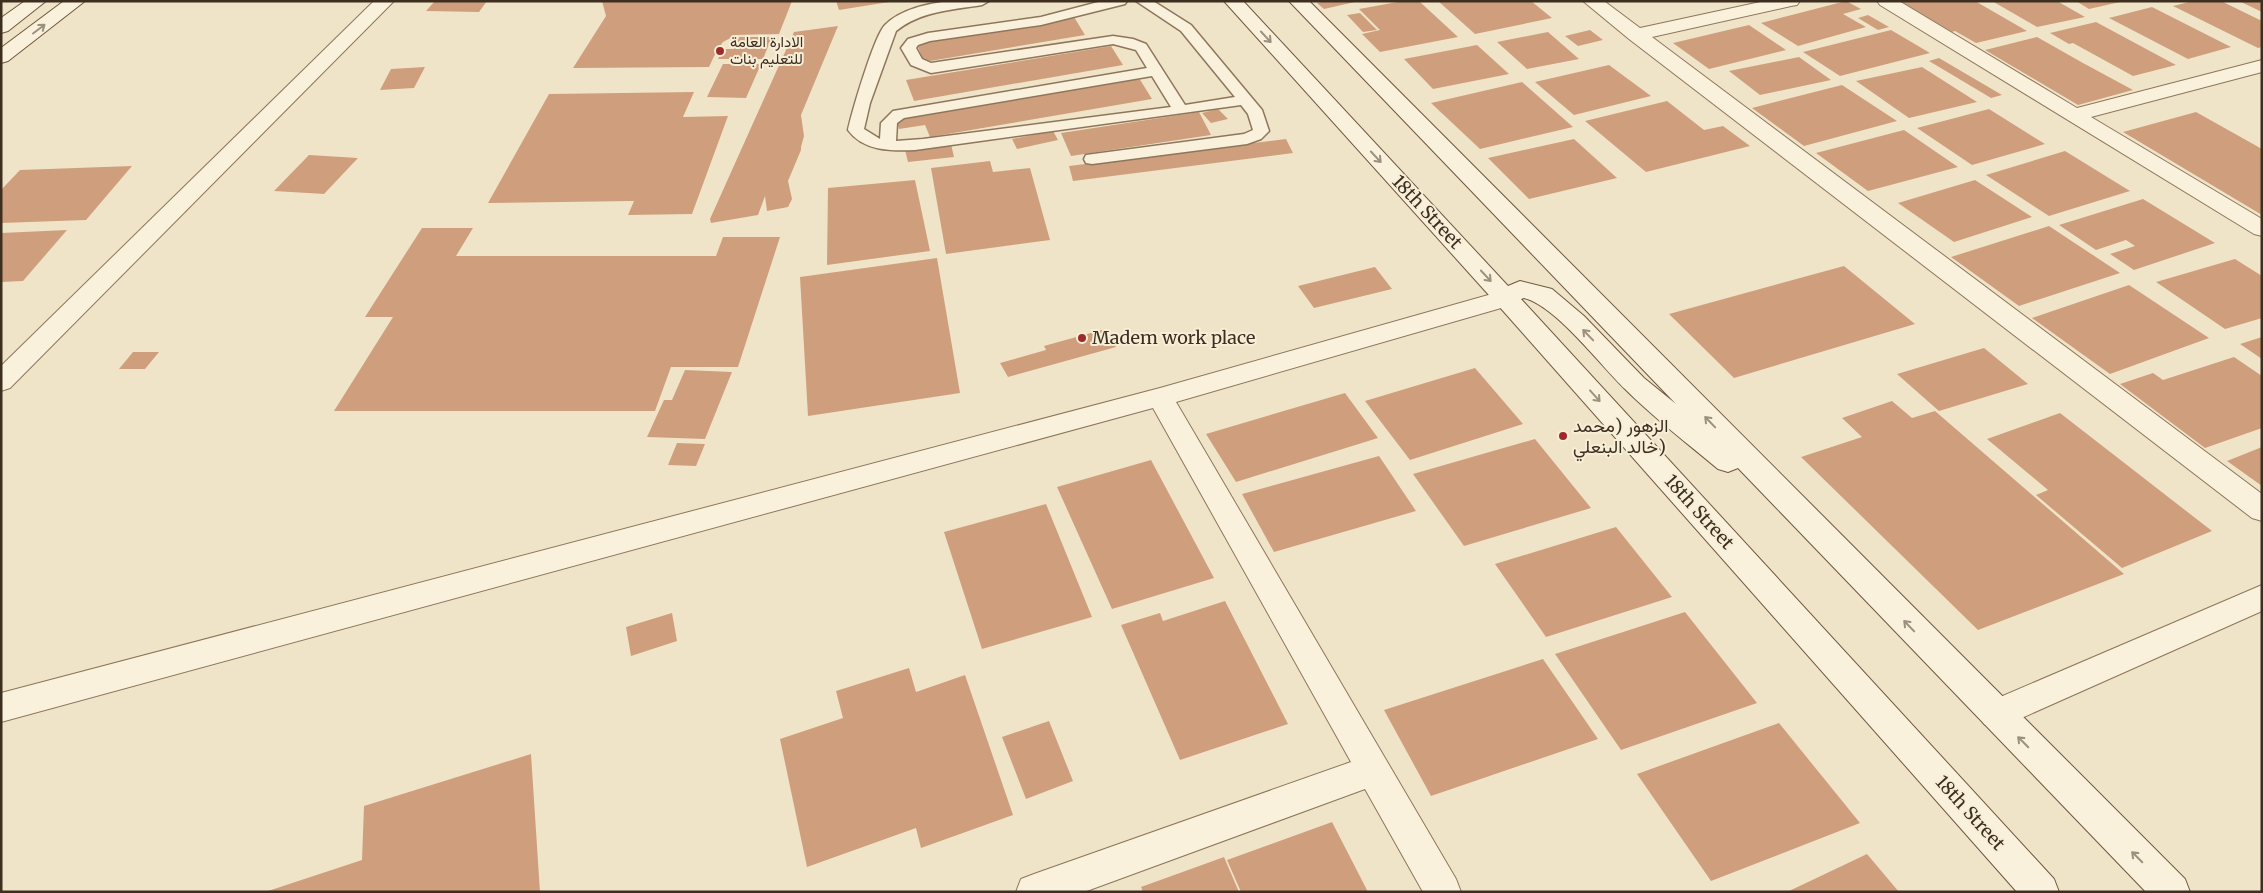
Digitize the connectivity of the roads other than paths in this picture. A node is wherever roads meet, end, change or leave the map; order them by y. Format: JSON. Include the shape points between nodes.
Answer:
{"nodes":[{"id":1,"x":37,"y":1,"type":"edge"},
{"id":2,"x":76,"y":1,"type":"edge"},
{"id":3,"x":384,"y":1,"type":"edge"},
{"id":4,"x":982,"y":1,"type":"edge"},
{"id":5,"x":1120,"y":1,"type":"edge"},
{"id":6,"x":1143,"y":1,"type":"edge"},
{"id":7,"x":1233,"y":1,"type":"edge"},
{"id":8,"x":1298,"y":1,"type":"edge"},
{"id":9,"x":1592,"y":1,"type":"edge"},
{"id":10,"x":1791,"y":1,"type":"edge"},
{"id":11,"x":1886,"y":1,"type":"edge"},
{"id":12,"x":1,"y":27,"type":"edge"},
{"id":13,"x":1636,"y":35,"type":"junction"},
{"id":14,"x":1,"y":57,"type":"edge"},
{"id":15,"x":2257,"y":70,"type":"edge"},
{"id":16,"x":1156,"y":71,"type":"junction"},
{"id":17,"x":1245,"y":100,"type":"junction"},
{"id":18,"x":1181,"y":110,"type":"junction"},
{"id":19,"x":2074,"y":115,"type":"junction"},
{"id":20,"x":888,"y":145,"type":"junction"},
{"id":21,"x":1092,"y":159,"type":"dead end"},
{"id":22,"x":2262,"y":228,"type":"edge"},
{"id":23,"x":1506,"y":298,"type":"junction"},
{"id":24,"x":1,"y":382,"type":"edge"},
{"id":25,"x":1160,"y":396,"type":"junction"},
{"id":26,"x":2262,"y":510,"type":"edge"},
{"id":27,"x":1848,"y":563,"type":"junction"},
{"id":28,"x":2262,"y":597,"type":"edge"},
{"id":29,"x":1,"y":708,"type":"edge"},
{"id":30,"x":1996,"y":714,"type":"junction"},
{"id":31,"x":1373,"y":770,"type":"junction"},
{"id":32,"x":1034,"y":892,"type":"edge"},
{"id":33,"x":1443,"y":892,"type":"edge"},
{"id":34,"x":2041,"y":892,"type":"edge"},
{"id":35,"x":2172,"y":892,"type":"edge"}],
"edges":[{"from":1,"to":12,"type":"street"},
{"from":14,"to":2,"type":"street","one_way":true},
{"from":3,"to":24,"type":"street"},
{"from":4,"to":20,"type":"lane","via":[[910,14],[889,29],[862,103],[856,130],[867,139]]},
{"from":5,"to":16,"type":"lane","via":[[1041,21],[928,37],[913,42],[908,48],[921,67],[931,68],[1113,40],[1141,47]]},
{"from":6,"to":17,"type":"lane","via":[[1186,28]]},
{"from":7,"to":23,"type":"street","name":"18th Street","one_way":true},
{"from":27,"to":8,"type":"street","one_way":true},
{"from":9,"to":13,"type":"street"},
{"from":10,"to":13,"type":"street"},
{"from":11,"to":19,"type":"street"},
{"from":13,"to":26,"type":"street"},
{"from":15,"to":19,"type":"street"},
{"from":16,"to":18,"type":"lane"},
{"from":16,"to":20,"type":"lane","via":[[899,114],[888,123]]},
{"from":17,"to":18,"type":"lane"},
{"from":17,"to":21,"type":"lane","via":[[1260,122],[1260,131],[1255,136]]},
{"from":18,"to":20,"type":"lane","via":[[922,144]]},
{"from":19,"to":22,"type":"street"},
{"from":23,"to":25,"type":"street"},
{"from":27,"to":23,"type":"street","one_way":true,"via":[[1635,384],[1576,322],[1543,295],[1520,289]]},
{"from":23,"to":34,"type":"street","name":"18th Street","one_way":true},
{"from":25,"to":29,"type":"street"},
{"from":25,"to":31,"type":"street"},
{"from":30,"to":27,"type":"street","one_way":true},
{"from":28,"to":30,"type":"street"},
{"from":35,"to":30,"type":"street","one_way":true},
{"from":31,"to":32,"type":"street"},
{"from":31,"to":33,"type":"street"}]}
